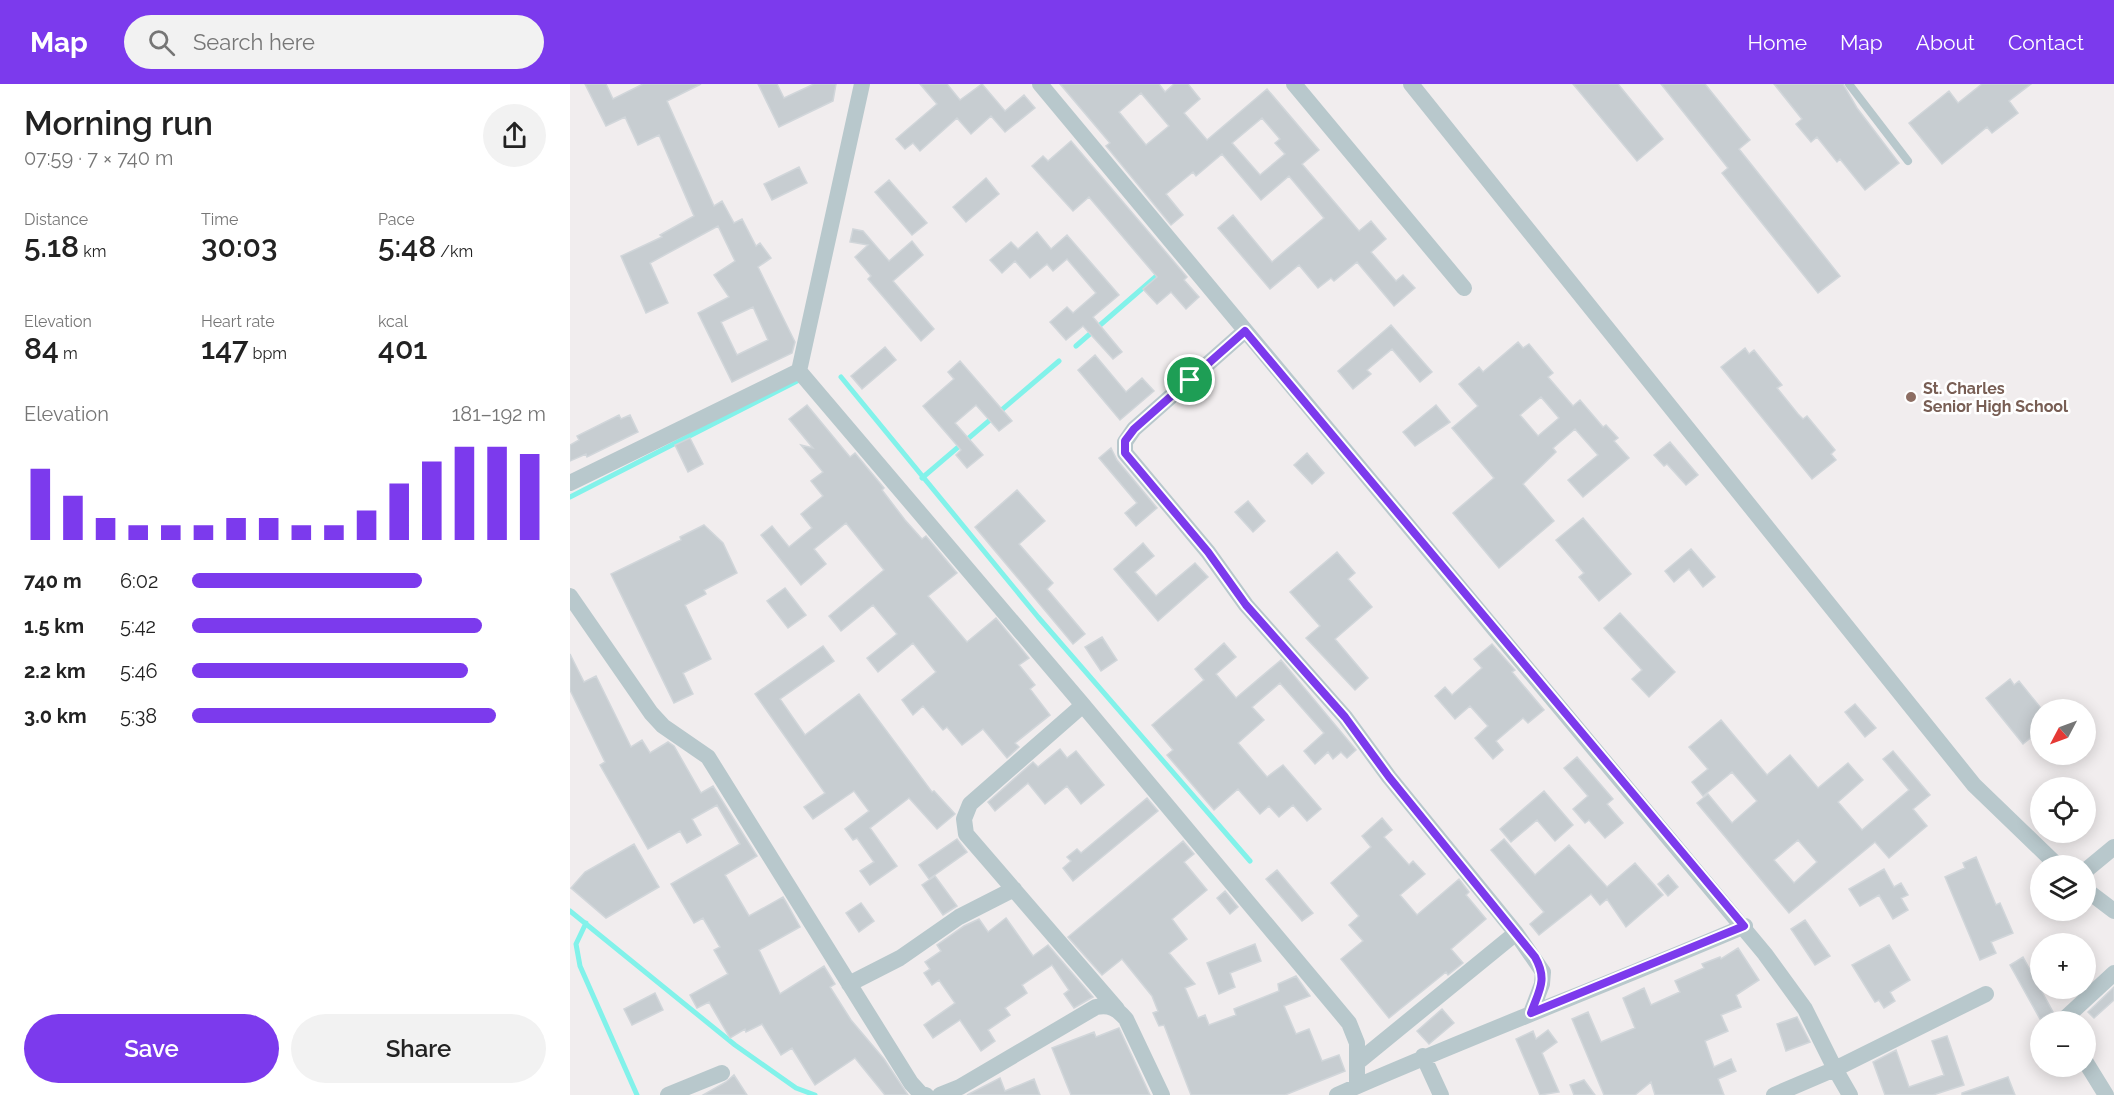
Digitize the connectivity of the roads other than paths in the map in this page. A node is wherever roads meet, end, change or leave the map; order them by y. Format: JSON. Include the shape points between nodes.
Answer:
{"nodes":[{"id":1,"x":862,"y":84,"type":"edge"},
{"id":2,"x":1040,"y":84,"type":"edge"},
{"id":3,"x":1294,"y":84,"type":"edge"},
{"id":4,"x":1411,"y":84,"type":"edge"},
{"id":5,"x":1849,"y":84,"type":"edge"},
{"id":6,"x":1908,"y":161,"type":"dead end"},
{"id":7,"x":1464,"y":288,"type":"dead end"},
{"id":8,"x":1245,"y":331,"type":"junction"},
{"id":9,"x":799,"y":371,"type":"junction"},
{"id":10,"x":570,"y":483,"type":"edge"},
{"id":11,"x":570,"y":596,"type":"edge"},
{"id":12,"x":1083,"y":705,"type":"junction"},
{"id":13,"x":2114,"y":847,"type":"edge"},
{"id":14,"x":2047,"y":855,"type":"edge"},
{"id":15,"x":2096,"y":862,"type":"edge"},
{"id":16,"x":1014,"y":889,"type":"junction"},
{"id":17,"x":2096,"y":897,"type":"edge"},
{"id":18,"x":2114,"y":911,"type":"edge"},
{"id":19,"x":1744,"y":926,"type":"junction"},
{"id":20,"x":1516,"y":933,"type":"junction"},
{"id":21,"x":2114,"y":973,"type":"edge"},
{"id":22,"x":849,"y":984,"type":"junction"},
{"id":23,"x":1986,"y":994,"type":"dead end"},
{"id":24,"x":1117,"y":1009,"type":"junction"},
{"id":25,"x":2073,"y":1011,"type":"edge"},
{"id":26,"x":1531,"y":1013,"type":"junction"},
{"id":27,"x":1423,"y":1056,"type":"junction"},
{"id":28,"x":1358,"y":1062,"type":"junction"},
{"id":29,"x":1834,"y":1069,"type":"junction"},
{"id":30,"x":722,"y":1073,"type":"dead end"},
{"id":31,"x":2095,"y":1077,"type":"edge"},
{"id":32,"x":1357,"y":1086,"type":"junction"},
{"id":33,"x":1340,"y":1094,"type":"edge"},
{"id":34,"x":668,"y":1095,"type":"edge"},
{"id":35,"x":926,"y":1095,"type":"edge"},
{"id":36,"x":940,"y":1095,"type":"edge"},
{"id":37,"x":1162,"y":1095,"type":"edge"},
{"id":38,"x":1441,"y":1095,"type":"edge"},
{"id":39,"x":1774,"y":1095,"type":"edge"},
{"id":40,"x":1850,"y":1095,"type":"edge"},
{"id":41,"x":2106,"y":1095,"type":"edge"}],
"edges":[{"from":1,"to":9,"type":"street"},
{"from":2,"to":8,"type":"street"},
{"from":3,"to":7,"type":"street"},
{"from":4,"to":14,"type":"street","via":[[1974,785]]},
{"from":5,"to":6,"type":"lane"},
{"from":8,"to":19,"type":"street"},
{"from":8,"to":20,"type":"street","via":[[1134,429],[1125,441],[1125,453],[1208,552],[1246,605],[1345,717]]},
{"from":9,"to":10,"type":"street"},
{"from":9,"to":12,"type":"street"},
{"from":11,"to":22,"type":"street","via":[[651,713],[708,757]]},
{"from":12,"to":16,"type":"street","via":[[970,804],[964,819],[966,834]]},
{"from":12,"to":28,"type":"street","via":[[1349,1023],[1357,1043]]},
{"from":13,"to":15,"type":"street"},
{"from":16,"to":22,"type":"street","via":[[959,917],[900,958]]},
{"from":16,"to":24,"type":"street"},
{"from":17,"to":18,"type":"street"},
{"from":19,"to":26,"type":"street"},
{"from":19,"to":29,"type":"street","via":[[1805,1009]]},
{"from":20,"to":26,"type":"street","via":[[1543,972]]},
{"from":20,"to":28,"type":"street"},
{"from":21,"to":25,"type":"street"},
{"from":22,"to":35,"type":"street","via":[[911,1083]]},
{"from":23,"to":29,"type":"street"},
{"from":24,"to":36,"type":"street","via":[[1096,1007]]},
{"from":24,"to":37,"type":"street","via":[[1139,1042]]},
{"from":26,"to":27,"type":"street"},
{"from":27,"to":32,"type":"street"},
{"from":27,"to":38,"type":"street"},
{"from":28,"to":32,"type":"street"},
{"from":29,"to":39,"type":"street"},
{"from":29,"to":40,"type":"street"},
{"from":30,"to":34,"type":"street"},
{"from":31,"to":41,"type":"street"},
{"from":32,"to":33,"type":"street"}]}
